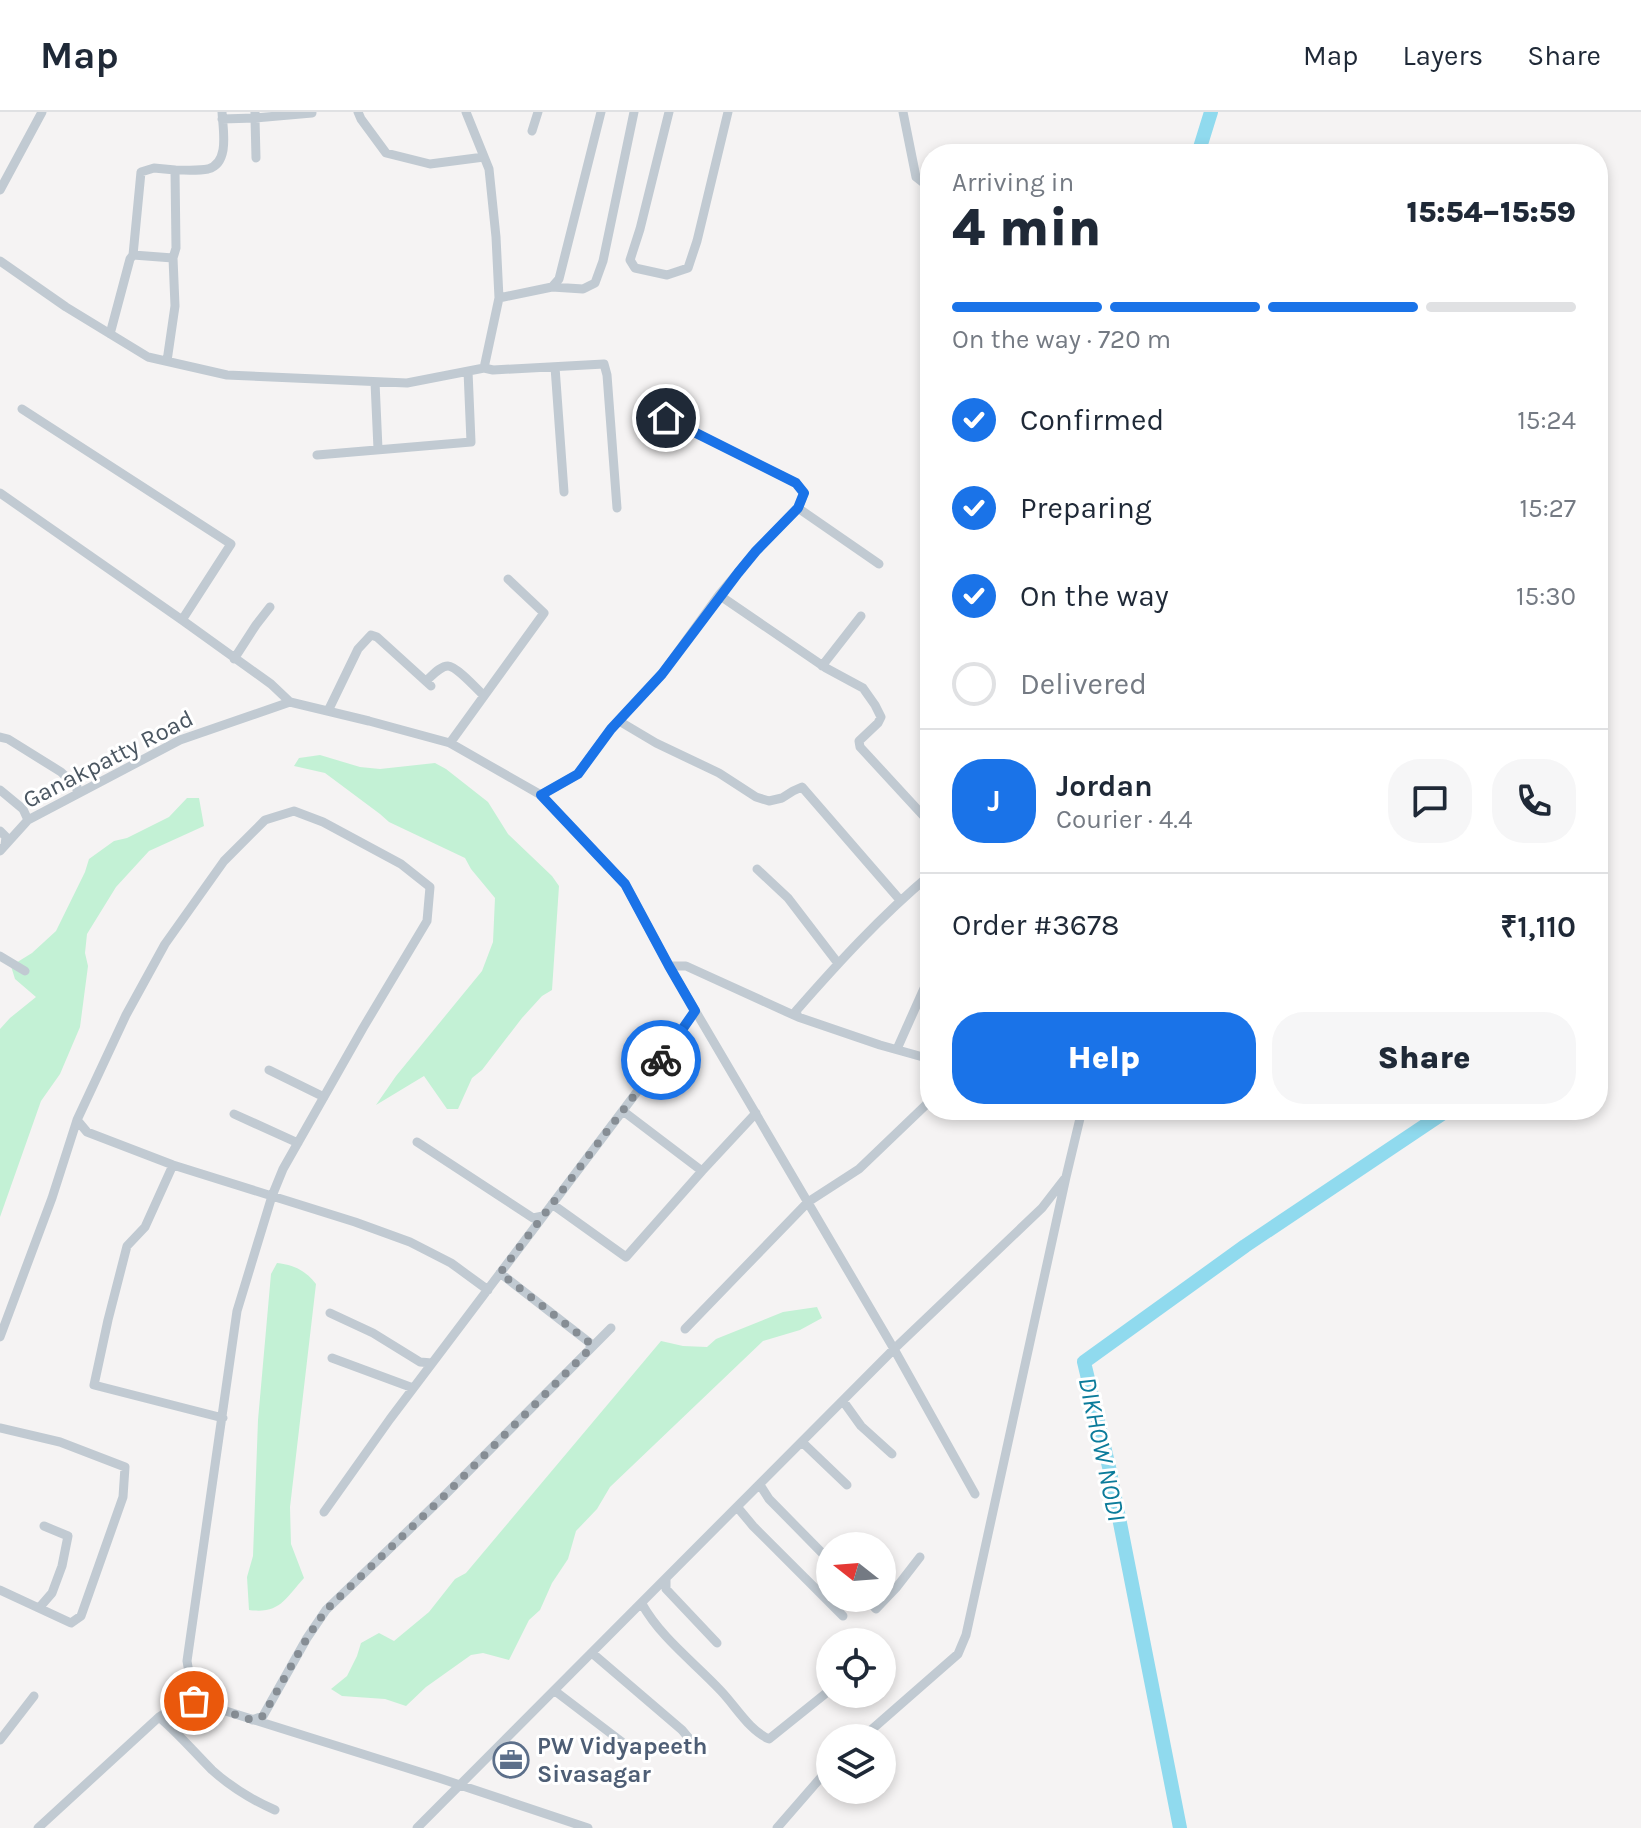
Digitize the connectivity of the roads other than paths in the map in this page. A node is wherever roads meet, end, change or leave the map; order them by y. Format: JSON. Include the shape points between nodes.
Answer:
{"nodes":[{"id":1,"x":42,"y":112,"type":"edge"},
{"id":2,"x":358,"y":112,"type":"edge"},
{"id":3,"x":466,"y":112,"type":"edge"},
{"id":4,"x":538,"y":112,"type":"edge"},
{"id":5,"x":601,"y":112,"type":"edge"},
{"id":6,"x":634,"y":112,"type":"edge"},
{"id":7,"x":669,"y":112,"type":"edge"},
{"id":8,"x":728,"y":112,"type":"edge"},
{"id":9,"x":903,"y":112,"type":"edge"},
{"id":10,"x":312,"y":113,"type":"edge"},
{"id":11,"x":255,"y":115,"type":"edge"},
{"id":12,"x":222,"y":116,"type":"edge"},
{"id":13,"x":532,"y":131,"type":"dead end"},
{"id":14,"x":484,"y":157,"type":"junction"},
{"id":15,"x":256,"y":158,"type":"dead end"},
{"id":16,"x":175,"y":170,"type":"junction"},
{"id":17,"x":920,"y":180,"type":"edge"},
{"id":18,"x":0,"y":190,"type":"edge"},
{"id":19,"x":133,"y":255,"type":"junction"},
{"id":20,"x":173,"y":258,"type":"junction"},
{"id":21,"x":0,"y":261,"type":"edge"},
{"id":22,"x":552,"y":287,"type":"junction"},
{"id":23,"x":499,"y":298,"type":"junction"},
{"id":24,"x":110,"y":334,"type":"junction"},
{"id":25,"x":167,"y":361,"type":"junction"},
{"id":26,"x":555,"y":367,"type":"junction"},
{"id":27,"x":484,"y":368,"type":"junction"},
{"id":28,"x":468,"y":371,"type":"junction"},
{"id":29,"x":375,"y":382,"type":"junction"},
{"id":30,"x":22,"y":409,"type":"dead end"},
{"id":31,"x":666,"y":418,"type":"dead end"},
{"id":32,"x":378,"y":449,"type":"junction"},
{"id":33,"x":317,"y":455,"type":"dead end"},
{"id":34,"x":564,"y":492,"type":"dead end"},
{"id":35,"x":0,"y":493,"type":"edge"},
{"id":36,"x":617,"y":508,"type":"dead end"},
{"id":37,"x":798,"y":508,"type":"junction"},
{"id":38,"x":879,"y":564,"type":"dead end"},
{"id":39,"x":508,"y":579,"type":"dead end"},
{"id":40,"x":719,"y":595,"type":"junction"},
{"id":41,"x":270,"y":607,"type":"dead end"},
{"id":42,"x":861,"y":616,"type":"dead end"},
{"id":43,"x":182,"y":620,"type":"junction"},
{"id":44,"x":234,"y":659,"type":"junction"},
{"id":45,"x":822,"y":666,"type":"junction"},
{"id":46,"x":484,"y":696,"type":"junction"},
{"id":47,"x":290,"y":702,"type":"junction"},
{"id":48,"x":328,"y":711,"type":"junction"},
{"id":49,"x":619,"y":721,"type":"junction"},
{"id":50,"x":0,"y":737,"type":"edge"},
{"id":51,"x":450,"y":743,"type":"junction"},
{"id":52,"x":0,"y":790,"type":"edge"},
{"id":53,"x":77,"y":794,"type":"junction"},
{"id":54,"x":541,"y":795,"type":"junction"},
{"id":55,"x":920,"y":812,"type":"edge"},
{"id":56,"x":28,"y":820,"type":"junction"},
{"id":57,"x":0,"y":831,"type":"edge"},
{"id":58,"x":2,"y":848,"type":"edge"},
{"id":59,"x":757,"y":869,"type":"dead end"},
{"id":60,"x":920,"y":883,"type":"edge"},
{"id":61,"x":900,"y":900,"type":"junction"},
{"id":62,"x":0,"y":956,"type":"edge"},
{"id":63,"x":837,"y":962,"type":"junction"},
{"id":64,"x":669,"y":966,"type":"junction"},
{"id":65,"x":25,"y":971,"type":"dead end"},
{"id":66,"x":920,"y":997,"type":"edge"},
{"id":67,"x":695,"y":1011,"type":"junction"},
{"id":68,"x":798,"y":1017,"type":"junction"},
{"id":69,"x":897,"y":1049,"type":"junction"},
{"id":70,"x":920,"y":1056,"type":"edge"},
{"id":71,"x":269,"y":1070,"type":"dead end"},
{"id":72,"x":324,"y":1097,"type":"junction"},
{"id":73,"x":623,"y":1111,"type":"junction"},
{"id":74,"x":920,"y":1111,"type":"edge"},
{"id":75,"x":756,"y":1113,"type":"junction"},
{"id":76,"x":234,"y":1114,"type":"dead end"},
{"id":77,"x":77,"y":1120,"type":"junction"},
{"id":78,"x":1080,"y":1120,"type":"edge"},
{"id":79,"x":417,"y":1142,"type":"dead end"},
{"id":80,"x":298,"y":1143,"type":"junction"},
{"id":81,"x":173,"y":1165,"type":"junction"},
{"id":82,"x":702,"y":1171,"type":"junction"},
{"id":83,"x":1066,"y":1177,"type":"junction"},
{"id":84,"x":272,"y":1196,"type":"junction"},
{"id":85,"x":808,"y":1202,"type":"junction"},
{"id":86,"x":552,"y":1204,"type":"junction"},
{"id":87,"x":543,"y":1216,"type":"junction"},
{"id":88,"x":500,"y":1273,"type":"junction"},
{"id":89,"x":488,"y":1290,"type":"junction"},
{"id":90,"x":330,"y":1313,"type":"dead end"},
{"id":91,"x":611,"y":1328,"type":"dead end"},
{"id":92,"x":685,"y":1329,"type":"dead end"},
{"id":93,"x":0,"y":1337,"type":"edge"},
{"id":94,"x":590,"y":1349,"type":"junction"},
{"id":95,"x":894,"y":1349,"type":"junction"},
{"id":96,"x":332,"y":1358,"type":"dead end"},
{"id":97,"x":432,"y":1363,"type":"junction"},
{"id":98,"x":413,"y":1388,"type":"junction"},
{"id":99,"x":843,"y":1401,"type":"junction"},
{"id":100,"x":223,"y":1418,"type":"junction"},
{"id":101,"x":0,"y":1428,"type":"edge"},
{"id":102,"x":802,"y":1442,"type":"junction"},
{"id":103,"x":892,"y":1454,"type":"dead end"},
{"id":104,"x":760,"y":1485,"type":"junction"},
{"id":105,"x":847,"y":1485,"type":"dead end"},
{"id":106,"x":975,"y":1494,"type":"dead end"},
{"id":107,"x":738,"y":1508,"type":"junction"},
{"id":108,"x":324,"y":1512,"type":"dead end"},
{"id":109,"x":44,"y":1526,"type":"dead end"},
{"id":110,"x":816,"y":1547,"type":"edge"},
{"id":111,"x":920,"y":1557,"type":"dead end"},
{"id":112,"x":666,"y":1580,"type":"junction"},
{"id":113,"x":896,"y":1588,"type":"edge"},
{"id":114,"x":0,"y":1590,"type":"edge"},
{"id":115,"x":642,"y":1604,"type":"junction"},
{"id":116,"x":39,"y":1608,"type":"junction"},
{"id":117,"x":843,"y":1616,"type":"dead end"},
{"id":118,"x":717,"y":1643,"type":"dead end"},
{"id":119,"x":592,"y":1653,"type":"junction"},
{"id":120,"x":555,"y":1691,"type":"junction"},
{"id":121,"x":34,"y":1696,"type":"dead end"},
{"id":122,"x":194,"y":1701,"type":"junction"},
{"id":123,"x":816,"y":1701,"type":"edge"},
{"id":124,"x":159,"y":1717,"type":"junction"},
{"id":125,"x":252,"y":1720,"type":"junction"},
{"id":126,"x":878,"y":1724,"type":"edge"},
{"id":127,"x":0,"y":1740,"type":"edge"},
{"id":128,"x":622,"y":1742,"type":"dead end"},
{"id":129,"x":692,"y":1742,"type":"dead end"},
{"id":130,"x":816,"y":1783,"type":"edge"},
{"id":131,"x":460,"y":1785,"type":"junction"},
{"id":132,"x":275,"y":1810,"type":"dead end"},
{"id":133,"x":38,"y":1828,"type":"edge"},
{"id":134,"x":417,"y":1828,"type":"edge"},
{"id":135,"x":588,"y":1828,"type":"edge"},
{"id":136,"x":777,"y":1828,"type":"edge"}],
"edges":[{"from":1,"to":18,"type":"street"},
{"from":2,"to":14,"type":"street","via":[[386,153],[430,164]]},
{"from":3,"to":14,"type":"street"},
{"from":4,"to":13,"type":"street"},
{"from":5,"to":22,"type":"street","via":[[559,279]]},
{"from":6,"to":22,"type":"street","via":[[595,283],[583,289]]},
{"from":7,"to":8,"type":"street","via":[[630,260],[635,268],[667,275],[688,268]]},
{"from":9,"to":17,"type":"street"},
{"from":10,"to":11,"type":"street"},
{"from":11,"to":12,"type":"street"},
{"from":11,"to":15,"type":"street"},
{"from":12,"to":16,"type":"street","via":[[223,154],[215,165]]},
{"from":14,"to":23,"type":"street"},
{"from":16,"to":19,"type":"street","via":[[141,172]]},
{"from":16,"to":20,"type":"street"},
{"from":19,"to":20,"type":"street"},
{"from":19,"to":24,"type":"street"},
{"from":20,"to":25,"type":"street","via":[[175,306]]},
{"from":21,"to":24,"type":"street"},
{"from":22,"to":23,"type":"street"},
{"from":23,"to":27,"type":"street"},
{"from":24,"to":25,"type":"street","via":[[148,357]]},
{"from":25,"to":29,"type":"street","via":[[227,375]]},
{"from":26,"to":27,"type":"street"},
{"from":26,"to":34,"type":"street"},
{"from":26,"to":36,"type":"street","via":[[604,364]]},
{"from":27,"to":28,"type":"street"},
{"from":28,"to":29,"type":"street","via":[[407,383]]},
{"from":28,"to":32,"type":"street","via":[[471,442]]},
{"from":29,"to":32,"type":"street"},
{"from":30,"to":43,"type":"street","via":[[231,544]]},
{"from":31,"to":37,"type":"street","via":[[796,483],[804,493]]},
{"from":32,"to":33,"type":"street"},
{"from":35,"to":43,"type":"street"},
{"from":37,"to":38,"type":"street"},
{"from":37,"to":40,"type":"street"},
{"from":39,"to":46,"type":"street","via":[[544,613]]},
{"from":40,"to":45,"type":"street"},
{"from":40,"to":49,"type":"street","via":[[662,674]]},
{"from":41,"to":44,"type":"street"},
{"from":42,"to":45,"type":"street"},
{"from":43,"to":44,"type":"street"},
{"from":44,"to":47,"type":"street"},
{"from":45,"to":55,"type":"street","via":[[863,688],[875,705],[880,720],[859,741],[860,747]]},
{"from":46,"to":48,"type":"street","via":[[447,666],[429,683],[371,635],[358,649]]},
{"from":46,"to":51,"type":"street"},
{"from":47,"to":48,"type":"street"},
{"from":47,"to":53,"type":"street","name":"Ganakpatty Road","via":[[180,740]]},
{"from":48,"to":51,"type":"street"},
{"from":49,"to":54,"type":"street","via":[[578,774]]},
{"from":49,"to":61,"type":"street","via":[[756,797],[769,801],[802,787]]},
{"from":50,"to":53,"type":"street","via":[[61,772],[77,787]]},
{"from":51,"to":54,"type":"street"},
{"from":52,"to":56,"type":"street"},
{"from":53,"to":56,"type":"street","name":"Ganakpatty Road"},
{"from":54,"to":64,"type":"street","via":[[625,884]]},
{"from":56,"to":58,"type":"street","name":"Ganakpatty Road"},
{"from":57,"to":58,"type":"street","via":[[6,837]]},
{"from":59,"to":63,"type":"street","via":[[788,898]]},
{"from":60,"to":61,"type":"street"},
{"from":61,"to":63,"type":"street"},
{"from":62,"to":65,"type":"street"},
{"from":63,"to":68,"type":"street","via":[[796,1011]]},
{"from":64,"to":67,"type":"street"},
{"from":64,"to":68,"type":"street","via":[[686,966]]},
{"from":66,"to":69,"type":"street"},
{"from":67,"to":73,"type":"street"},
{"from":67,"to":75,"type":"street"},
{"from":68,"to":69,"type":"street"},
{"from":69,"to":70,"type":"street"},
{"from":71,"to":72,"type":"street"},
{"from":72,"to":77,"type":"street","via":[[427,921],[430,887],[401,864],[294,811],[265,820],[224,861],[165,944]]},
{"from":72,"to":80,"type":"street"},
{"from":73,"to":82,"type":"street"},
{"from":73,"to":86,"type":"street"},
{"from":74,"to":85,"type":"street","via":[[859,1169]]},
{"from":75,"to":82,"type":"street"},
{"from":75,"to":85,"type":"street"},
{"from":76,"to":80,"type":"street"},
{"from":77,"to":81,"type":"street","via":[[87,1132]]},
{"from":77,"to":93,"type":"street"},
{"from":78,"to":83,"type":"street"},
{"from":79,"to":87,"type":"street","via":[[533,1218]]},
{"from":80,"to":84,"type":"street"},
{"from":81,"to":84,"type":"street"},
{"from":81,"to":100,"type":"street","via":[[145,1227],[127,1246],[94,1385]]},
{"from":82,"to":86,"type":"street","via":[[626,1257]]},
{"from":83,"to":95,"type":"street","via":[[1042,1208]]},
{"from":83,"to":126,"type":"street","via":[[966,1635],[958,1654]]},
{"from":84,"to":89,"type":"street","via":[[410,1242]]},
{"from":84,"to":100,"type":"street","via":[[237,1311]]},
{"from":85,"to":92,"type":"street"},
{"from":85,"to":95,"type":"street"},
{"from":86,"to":87,"type":"street"},
{"from":87,"to":88,"type":"street"},
{"from":88,"to":89,"type":"street"},
{"from":88,"to":94,"type":"street","via":[[590,1343]]},
{"from":89,"to":97,"type":"street"},
{"from":90,"to":97,"type":"street","via":[[420,1362]]},
{"from":91,"to":94,"type":"street"},
{"from":94,"to":125,"type":"street","via":[[326,1610],[263,1716]]},
{"from":95,"to":99,"type":"street"},
{"from":95,"to":106,"type":"street"},
{"from":96,"to":98,"type":"street"},
{"from":97,"to":98,"type":"street"},
{"from":98,"to":108,"type":"street"},
{"from":99,"to":102,"type":"street"},
{"from":99,"to":103,"type":"street"},
{"from":100,"to":122,"type":"street","via":[[187,1661]]},
{"from":101,"to":116,"type":"street","via":[[60,1442],[125,1467],[123,1497],[81,1616],[71,1623]]},
{"from":102,"to":104,"type":"street"},
{"from":102,"to":105,"type":"street"},
{"from":104,"to":107,"type":"street"},
{"from":104,"to":110,"type":"street"},
{"from":107,"to":112,"type":"street"},
{"from":107,"to":117,"type":"street"},
{"from":109,"to":116,"type":"street","via":[[68,1536],[52,1593]]},
{"from":111,"to":113,"type":"street"},
{"from":112,"to":115,"type":"street"},
{"from":112,"to":118,"type":"street","via":[[666,1589]]},
{"from":114,"to":116,"type":"street"},
{"from":115,"to":119,"type":"street"},
{"from":115,"to":123,"type":"street","via":[[759,1734],[769,1739]]},
{"from":119,"to":120,"type":"street"},
{"from":119,"to":129,"type":"street"},
{"from":120,"to":128,"type":"street"},
{"from":120,"to":131,"type":"street"},
{"from":121,"to":127,"type":"street"},
{"from":122,"to":124,"type":"street"},
{"from":122,"to":125,"type":"street"},
{"from":124,"to":132,"type":"street","via":[[213,1771]]},
{"from":124,"to":133,"type":"street"},
{"from":125,"to":131,"type":"street"},
{"from":130,"to":136,"type":"street"},
{"from":131,"to":134,"type":"street"},
{"from":131,"to":135,"type":"street"}]}
